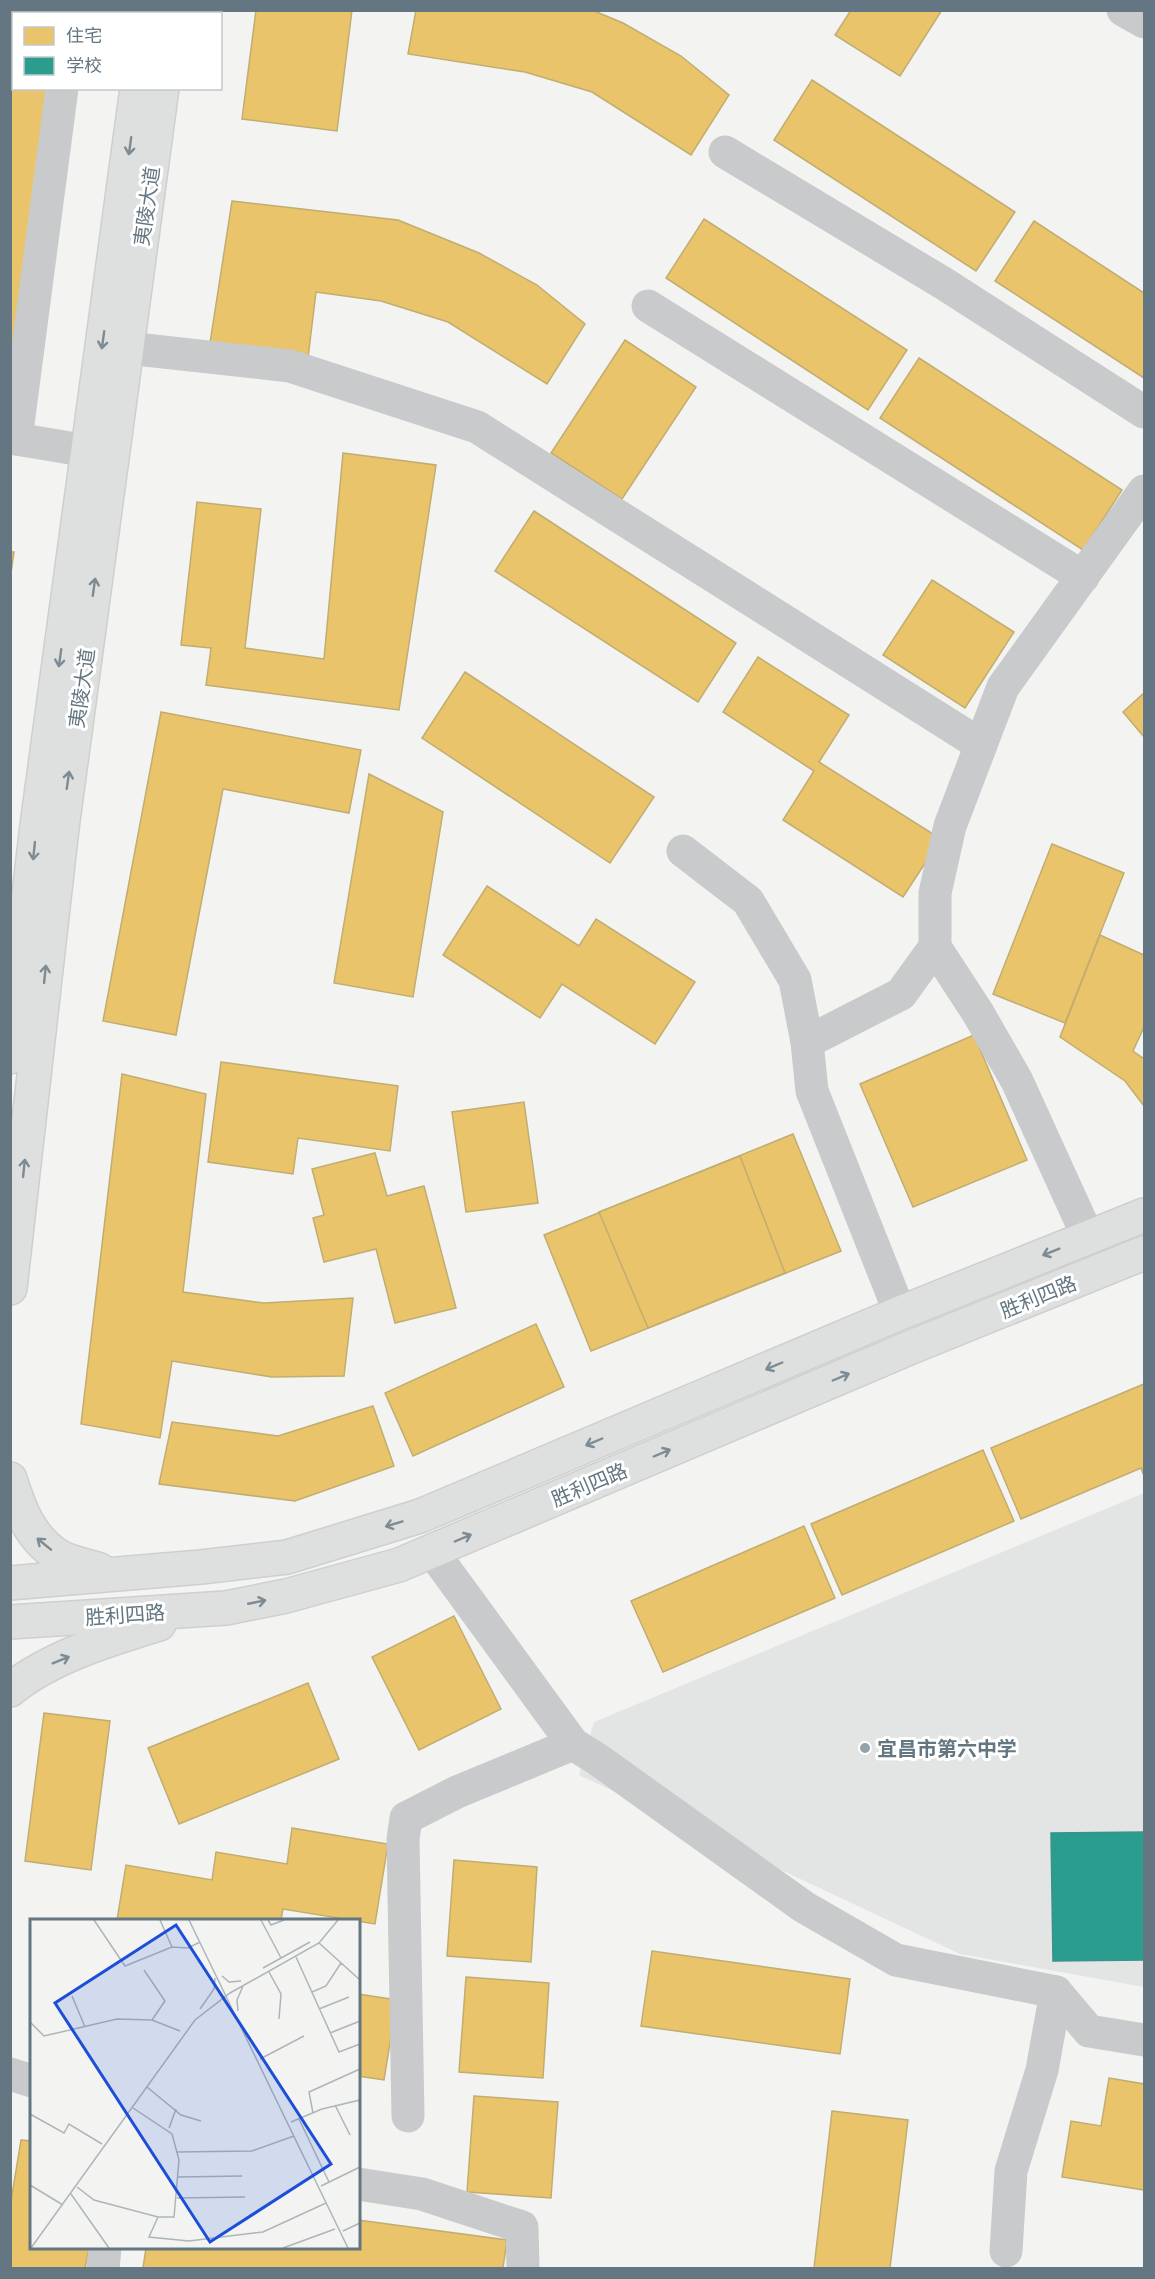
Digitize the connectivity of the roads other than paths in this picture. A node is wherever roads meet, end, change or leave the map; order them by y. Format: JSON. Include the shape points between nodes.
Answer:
{"nodes":[{"id":1,"x":1123,"y":10,"type":"edge"},
{"id":2,"x":1144,"y":22,"type":"edge"},
{"id":3,"x":62,"y":90,"type":"edge"},
{"id":4,"x":138,"y":90,"type":"edge"},
{"id":5,"x":162,"y":90,"type":"edge"},
{"id":6,"x":725,"y":152,"type":"dead end"},
{"id":7,"x":648,"y":306,"type":"dead end"},
{"id":8,"x":127,"y":348,"type":"junction"},
{"id":9,"x":1144,"y":412,"type":"edge"},
{"id":10,"x":13,"y":438,"type":"edge"},
{"id":11,"x":88,"y":451,"type":"junction"},
{"id":12,"x":1144,"y":492,"type":"edge"},
{"id":13,"x":1083,"y":577,"type":"junction"},
{"id":14,"x":981,"y":745,"type":"junction"},
{"id":15,"x":683,"y":851,"type":"dead end"},
{"id":16,"x":935,"y":947,"type":"junction"},
{"id":17,"x":14,"y":1012,"type":"edge"},
{"id":18,"x":807,"y":1042,"type":"junction"},
{"id":19,"x":10,"y":1057,"type":"edge"},
{"id":20,"x":1144,"y":1215,"type":"edge"},
{"id":21,"x":1088,"y":1237,"type":"junction"},
{"id":22,"x":1144,"y":1253,"type":"edge"},
{"id":23,"x":10,"y":1288,"type":"edge"},
{"id":24,"x":900,"y":1313,"type":"junction"},
{"id":25,"x":10,"y":1479,"type":"edge"},
{"id":26,"x":432,"y":1551,"type":"junction"},
{"id":27,"x":117,"y":1575,"type":"junction"},
{"id":28,"x":10,"y":1583,"type":"edge"},
{"id":29,"x":206,"y":1609,"type":"junction"},
{"id":30,"x":10,"y":1622,"type":"edge"},
{"id":31,"x":10,"y":1690,"type":"edge"},
{"id":32,"x":573,"y":1744,"type":"junction"},
{"id":33,"x":1056,"y":1992,"type":"junction"},
{"id":34,"x":1144,"y":2040,"type":"edge"},
{"id":35,"x":10,"y":2074,"type":"edge"},
{"id":36,"x":30,"y":2080,"type":"edge"},
{"id":37,"x":408,"y":2116,"type":"dead end"},
{"id":38,"x":360,"y":2184,"type":"edge"},
{"id":39,"x":105,"y":2249,"type":"edge"},
{"id":40,"x":1006,"y":2251,"type":"dead end"},
{"id":41,"x":103,"y":2268,"type":"edge"},
{"id":42,"x":523,"y":2268,"type":"edge"}],
"edges":[{"from":1,"to":2,"type":"street"},
{"from":3,"to":10,"type":"street"},
{"from":4,"to":11,"type":"main road","name":"夷陵大道","one_way":true},
{"from":5,"to":8,"type":"main road","name":"夷陵大道"},
{"from":6,"to":9,"type":"street","via":[[943,283]]},
{"from":7,"to":13,"type":"street"},
{"from":8,"to":14,"type":"street","via":[[290,366],[477,427]]},
{"from":23,"to":8,"type":"main road","name":"夷陵大道","one_way":true,"via":[[62,828]]},
{"from":10,"to":11,"type":"street"},
{"from":11,"to":17,"type":"main road","name":"夷陵大道","one_way":true},
{"from":12,"to":13,"type":"street"},
{"from":13,"to":14,"type":"street","via":[[1003,687]]},
{"from":14,"to":16,"type":"street","via":[[951,826],[940,870],[935,893]]},
{"from":15,"to":18,"type":"street","via":[[748,901],[795,980]]},
{"from":16,"to":18,"type":"street","via":[[901,994]]},
{"from":16,"to":21,"type":"street","via":[[1017,1081]]},
{"from":17,"to":19,"type":"main road","name":"夷陵大道"},
{"from":18,"to":24,"type":"street","via":[[812,1091]]},
{"from":20,"to":21,"type":"main road","name":"胜利四路"},
{"from":21,"to":24,"type":"main road","name":"胜利四路","one_way":true},
{"from":26,"to":22,"type":"main road","name":"胜利四路","one_way":true,"via":[[914,1346]]},
{"from":24,"to":27,"type":"main road","name":"胜利四路","one_way":true,"via":[[420,1516],[287,1557]]},
{"from":27,"to":25,"type":"main road","one_way":true,"via":[[60,1557],[34,1536]]},
{"from":29,"to":26,"type":"main road","name":"胜利四路","one_way":true,"via":[[286,1596],[399,1565]]},
{"from":26,"to":32,"type":"street"},
{"from":27,"to":28,"type":"main road","name":"胜利四路"},
{"from":29,"to":30,"type":"main road","name":"胜利四路"},
{"from":31,"to":29,"type":"main road","one_way":true,"via":[[47,1666],[124,1635]]},
{"from":32,"to":33,"type":"street","via":[[804,1908],[896,1960]]},
{"from":32,"to":37,"type":"street","via":[[457,1792],[406,1818]]},
{"from":33,"to":34,"type":"street","via":[[1089,2031]]},
{"from":33,"to":40,"type":"street","via":[[1042,2070],[1011,2171]]},
{"from":35,"to":36,"type":"street"},
{"from":38,"to":42,"type":"street","via":[[422,2194],[522,2227]]},
{"from":39,"to":41,"type":"street"}]}
